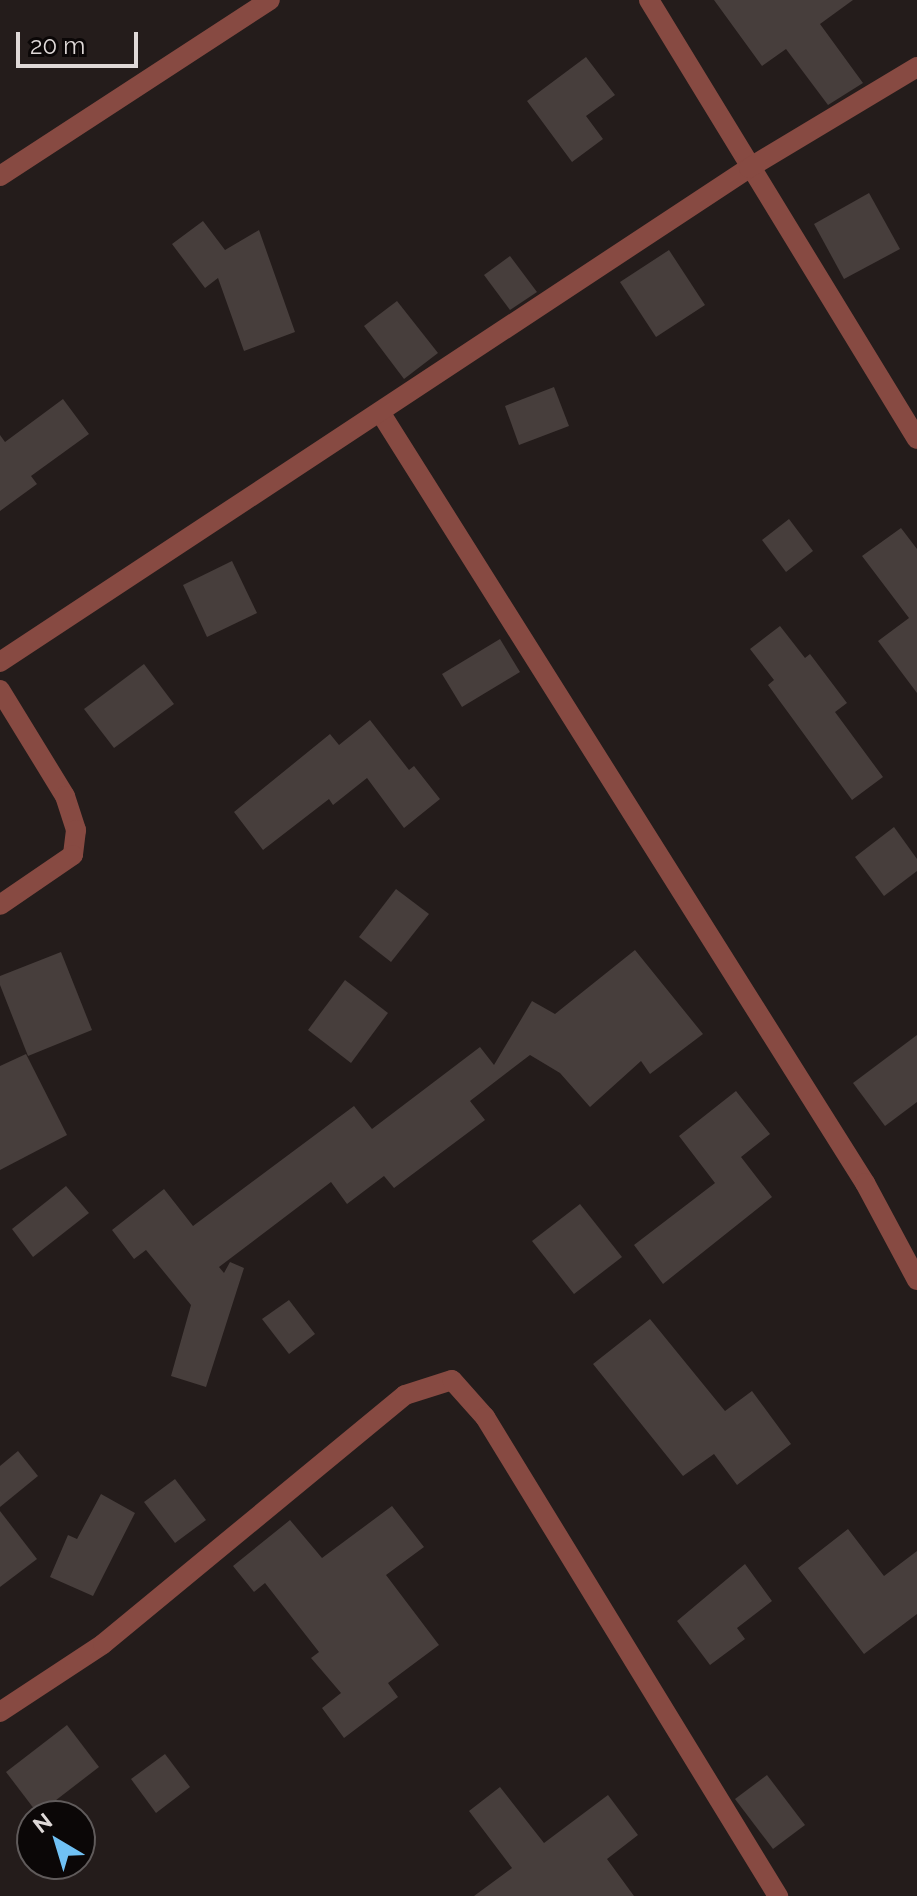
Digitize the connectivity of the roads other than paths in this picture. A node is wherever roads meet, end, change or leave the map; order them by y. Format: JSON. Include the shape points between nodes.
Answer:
{"nodes":[{"id":1,"x":270,"y":0,"type":"edge"},
{"id":2,"x":649,"y":0,"type":"edge"},
{"id":3,"x":917,"y":67,"type":"edge"},
{"id":4,"x":749,"y":168,"type":"junction"},
{"id":5,"x":0,"y":176,"type":"edge"},
{"id":6,"x":380,"y":412,"type":"junction"},
{"id":7,"x":917,"y":439,"type":"edge"},
{"id":8,"x":0,"y":662,"type":"edge"},
{"id":9,"x":0,"y":690,"type":"edge"},
{"id":10,"x":0,"y":905,"type":"edge"},
{"id":11,"x":917,"y":1280,"type":"edge"},
{"id":12,"x":0,"y":1712,"type":"edge"},
{"id":13,"x":778,"y":1896,"type":"edge"}],
"edges":[{"from":1,"to":5,"type":"street"},
{"from":2,"to":4,"type":"street"},
{"from":3,"to":4,"type":"street"},
{"from":4,"to":6,"type":"street"},
{"from":4,"to":7,"type":"street"},
{"from":6,"to":8,"type":"street"},
{"from":6,"to":11,"type":"street","via":[[865,1183]]},
{"from":9,"to":10,"type":"street","via":[[65,796],[76,830],[73,855]]},
{"from":12,"to":13,"type":"street","via":[[103,1644],[405,1395],[452,1380],[485,1417]]}]}
